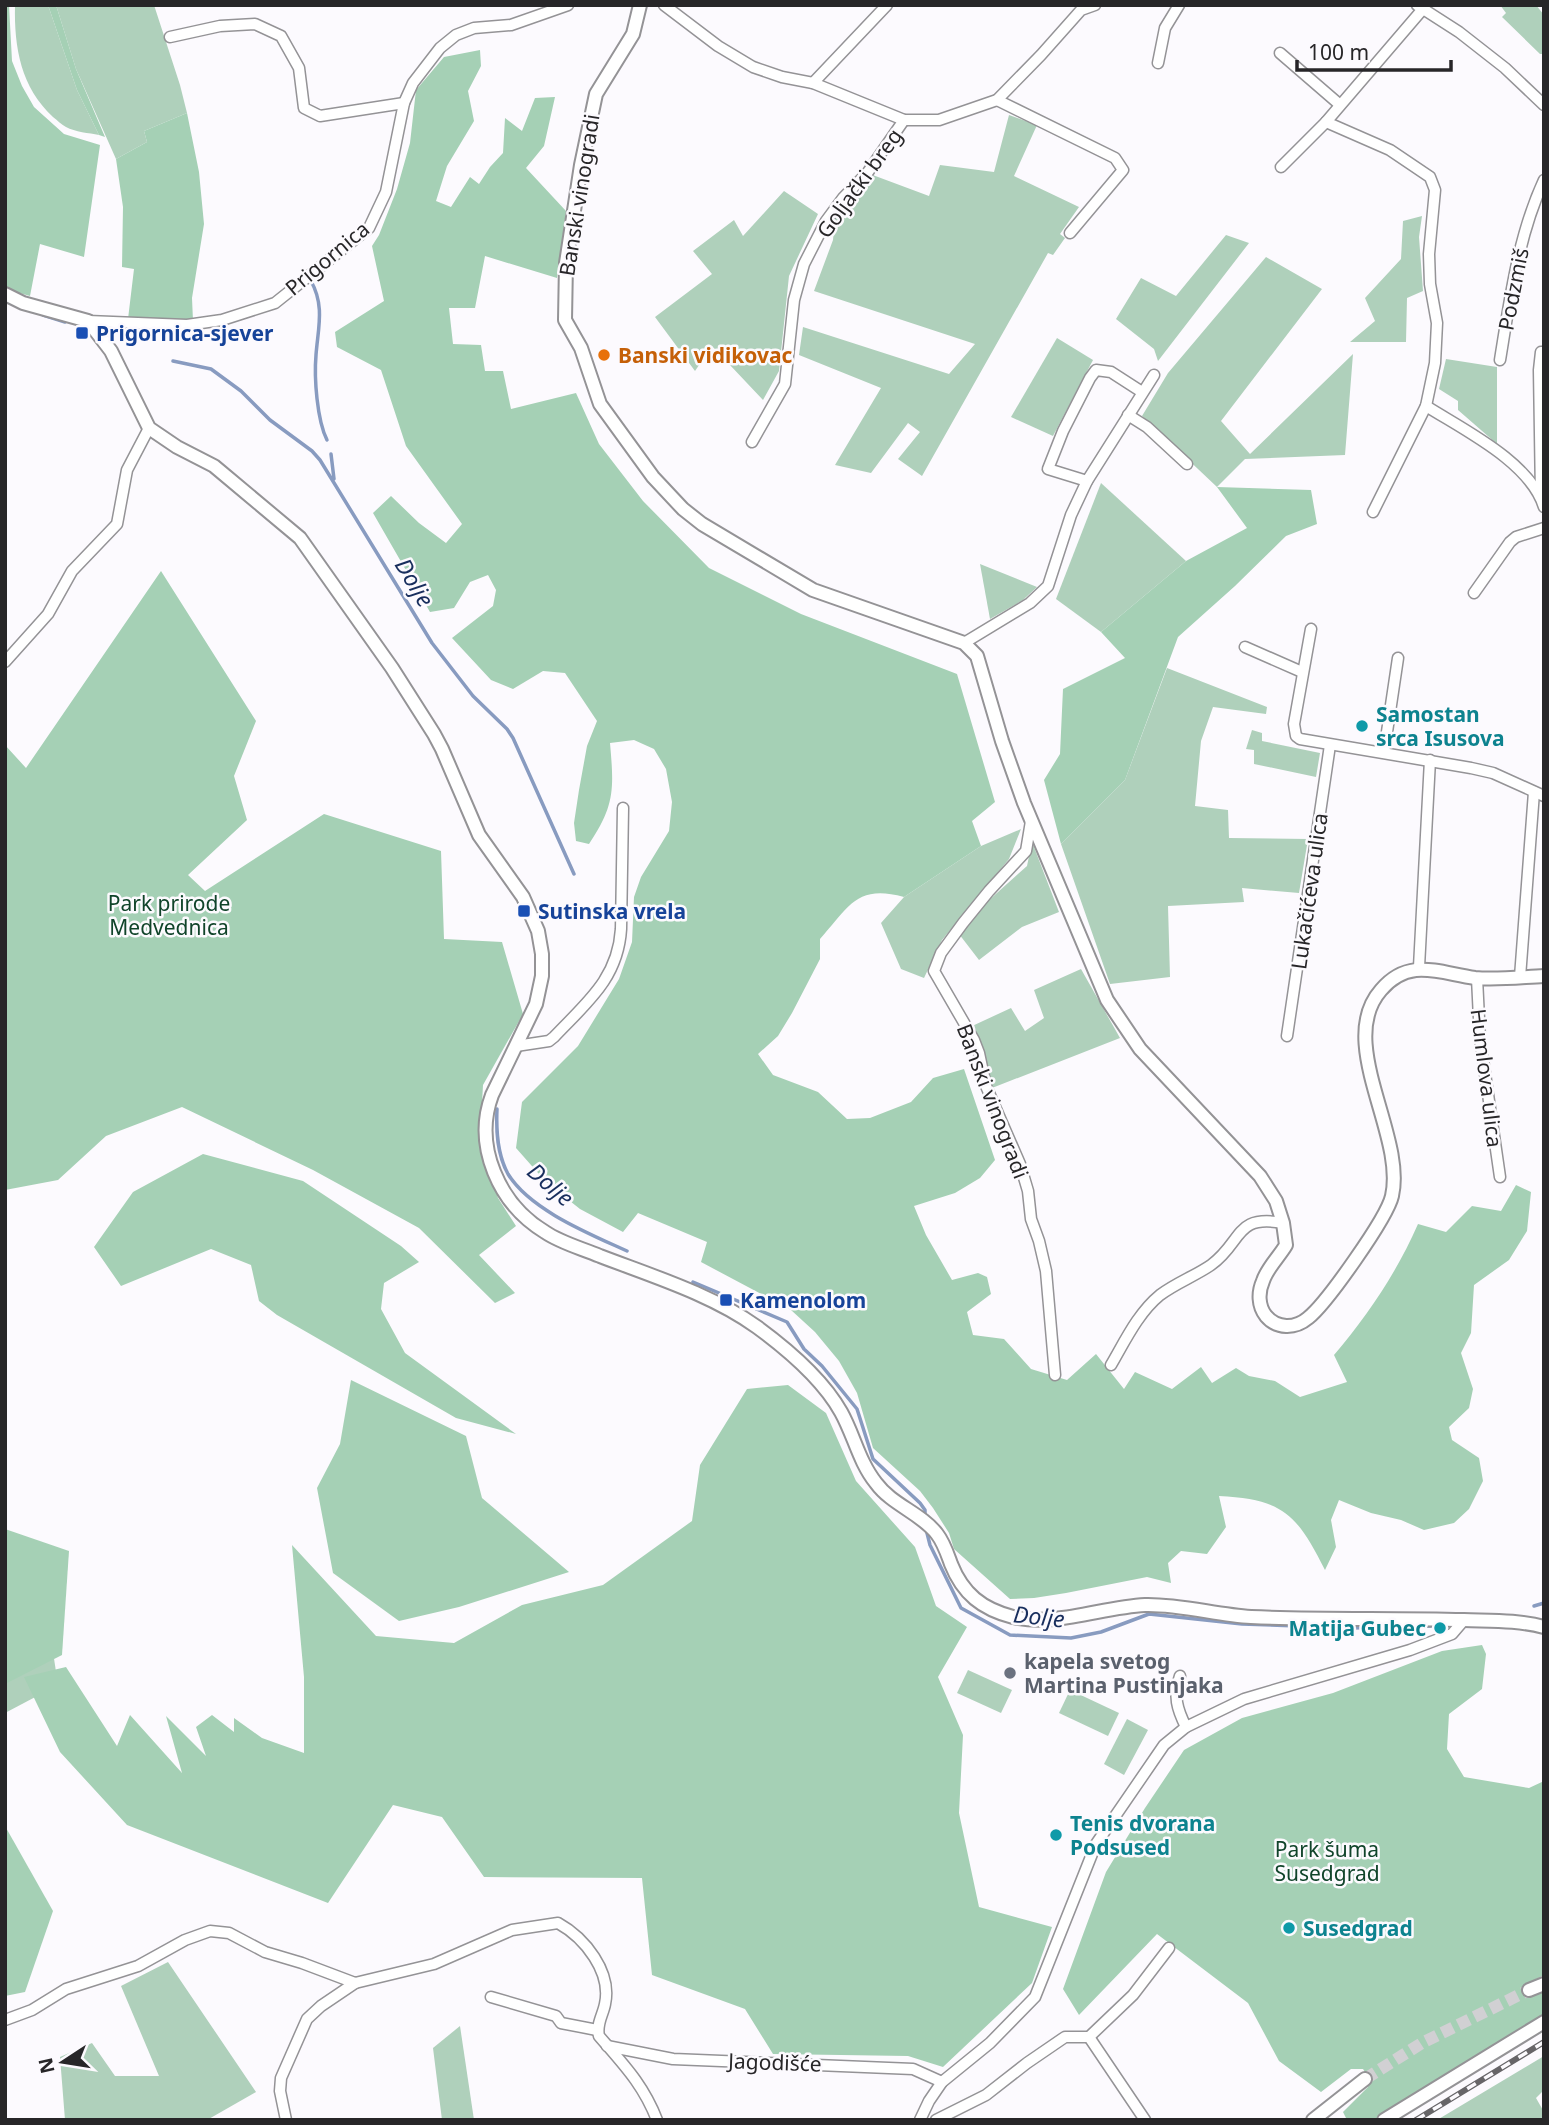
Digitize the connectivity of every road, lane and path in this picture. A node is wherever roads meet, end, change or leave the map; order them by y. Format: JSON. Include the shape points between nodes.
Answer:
{"nodes":[{"id":1,"x":568,"y":5,"type":"edge"},
{"id":2,"x":640,"y":5,"type":"edge"},
{"id":3,"x":664,"y":5,"type":"edge"},
{"id":4,"x":887,"y":5,"type":"edge"},
{"id":5,"x":1095,"y":5,"type":"edge"},
{"id":6,"x":1179,"y":5,"type":"edge"},
{"id":7,"x":1420,"y":8,"type":"edge"},
{"id":8,"x":170,"y":37,"type":"dead end"},
{"id":9,"x":1280,"y":52,"type":"dead end"},
{"id":10,"x":1158,"y":64,"type":"dead end"},
{"id":11,"x":813,"y":83,"type":"junction"},
{"id":12,"x":997,"y":100,"type":"junction"},
{"id":13,"x":404,"y":103,"type":"junction"},
{"id":14,"x":1339,"y":104,"type":"junction"},
{"id":15,"x":1544,"y":105,"type":"edge"},
{"id":16,"x":904,"y":120,"type":"junction"},
{"id":17,"x":1326,"y":122,"type":"junction"},
{"id":18,"x":1281,"y":167,"type":"dead end"},
{"id":19,"x":1544,"y":180,"type":"edge"},
{"id":20,"x":1070,"y":233,"type":"dead end"},
{"id":21,"x":5,"y":294,"type":"edge"},
{"id":22,"x":88,"y":321,"type":"junction"},
{"id":23,"x":1541,"y":352,"type":"dead end"},
{"id":24,"x":1500,"y":360,"type":"dead end"},
{"id":25,"x":1154,"y":375,"type":"dead end"},
{"id":26,"x":1142,"y":392,"type":"junction"},
{"id":27,"x":1426,"y":406,"type":"junction"},
{"id":28,"x":1128,"y":415,"type":"junction"},
{"id":29,"x":149,"y":428,"type":"junction"},
{"id":30,"x":752,"y":442,"type":"dead end"},
{"id":31,"x":1187,"y":464,"type":"dead end"},
{"id":32,"x":1087,"y":481,"type":"junction"},
{"id":33,"x":1542,"y":502,"type":"edge"},
{"id":34,"x":1373,"y":512,"type":"dead end"},
{"id":35,"x":1544,"y":528,"type":"edge"},
{"id":36,"x":1475,"y":593,"type":"dead end"},
{"id":37,"x":1311,"y":629,"type":"dead end"},
{"id":38,"x":964,"y":643,"type":"junction"},
{"id":39,"x":1245,"y":647,"type":"dead end"},
{"id":40,"x":1398,"y":658,"type":"dead end"},
{"id":41,"x":5,"y":662,"type":"edge"},
{"id":42,"x":1302,"y":672,"type":"junction"},
{"id":43,"x":1330,"y":746,"type":"junction"},
{"id":44,"x":1384,"y":752,"type":"junction"},
{"id":45,"x":1430,"y":760,"type":"junction"},
{"id":46,"x":1539,"y":794,"type":"edge"},
{"id":47,"x":623,"y":808,"type":"dead end"},
{"id":48,"x":1031,"y":821,"type":"junction"},
{"id":49,"x":1419,"y":967,"type":"junction"},
{"id":50,"x":1544,"y":976,"type":"edge"},
{"id":51,"x":1520,"y":977,"type":"junction"},
{"id":52,"x":1477,"y":978,"type":"junction"},
{"id":53,"x":1287,"y":1036,"type":"dead end"},
{"id":54,"x":516,"y":1046,"type":"junction"},
{"id":55,"x":1500,"y":1177,"type":"dead end"},
{"id":56,"x":1283,"y":1223,"type":"junction"},
{"id":57,"x":1111,"y":1365,"type":"dead end"},
{"id":58,"x":1055,"y":1375,"type":"dead end"},
{"id":59,"x":1464,"y":1620,"type":"junction"},
{"id":60,"x":1544,"y":1627,"type":"edge"},
{"id":61,"x":1180,"y":1676,"type":"dead end"},
{"id":62,"x":1186,"y":1727,"type":"junction"},
{"id":63,"x":1169,"y":1948,"type":"dead end"},
{"id":64,"x":355,"y":1983,"type":"junction"},
{"id":65,"x":1544,"y":1984,"type":"edge"},
{"id":66,"x":1529,"y":1990,"type":"tunnel mouth"},
{"id":67,"x":491,"y":1997,"type":"dead end"},
{"id":68,"x":5,"y":2020,"type":"edge"},
{"id":69,"x":1544,"y":2022,"type":"edge"},
{"id":70,"x":597,"y":2029,"type":"junction"},
{"id":71,"x":1090,"y":2037,"type":"junction"},
{"id":72,"x":607,"y":2046,"type":"junction"},
{"id":73,"x":1365,"y":2079,"type":"tunnel mouth"},
{"id":74,"x":942,"y":2081,"type":"junction"},
{"id":75,"x":286,"y":2120,"type":"edge"},
{"id":76,"x":657,"y":2120,"type":"edge"},
{"id":77,"x":920,"y":2120,"type":"edge"},
{"id":78,"x":936,"y":2120,"type":"edge"},
{"id":79,"x":1145,"y":2120,"type":"edge"},
{"id":80,"x":1313,"y":2120,"type":"edge"},
{"id":81,"x":1384,"y":2120,"type":"edge"}],
"edges":[{"from":1,"to":13,"type":"street","name":"Prigornica","via":[[511,25],[456,35],[413,83]]},
{"from":2,"to":38,"type":"street","name":"Banski vinogradi","via":[[633,34],[596,94],[566,263],[565,320],[600,404],[653,477],[702,524],[813,590]]},
{"from":3,"to":11,"type":"street","name":"Goljački breg","via":[[753,67]]},
{"from":4,"to":11,"type":"street"},
{"from":5,"to":12,"type":"street","name":"Goljački breg","via":[[1081,10]]},
{"from":6,"to":10,"type":"street","via":[[1165,28]]},
{"from":7,"to":14,"type":"street"},
{"from":7,"to":15,"type":"street","via":[[1460,32]]},
{"from":8,"to":13,"type":"street","via":[[255,24],[281,36],[299,68],[304,108],[320,116]]},
{"from":9,"to":14,"type":"street"},
{"from":11,"to":16,"type":"street","name":"Goljački breg"},
{"from":12,"to":16,"type":"street","name":"Goljački breg","via":[[939,120]]},
{"from":12,"to":20,"type":"street","via":[[1115,158],[1123,170]]},
{"from":13,"to":22,"type":"street","name":"Prigornica","via":[[386,192],[369,228],[275,303],[222,320],[187,325]]},
{"from":14,"to":17,"type":"street"},
{"from":16,"to":30,"type":"street","name":"Goljački breg","via":[[826,221],[804,264],[794,300],[786,384]]},
{"from":17,"to":18,"type":"street"},
{"from":17,"to":27,"type":"street","via":[[1390,150],[1430,177],[1435,190],[1429,254],[1437,343]]},
{"from":19,"to":24,"type":"street","name":"Podzmiš","via":[[1527,222]]},
{"from":21,"to":22,"type":"street"},
{"from":22,"to":29,"type":"street","via":[[111,352]]},
{"from":23,"to":33,"type":"street"},
{"from":25,"to":26,"type":"street"},
{"from":26,"to":28,"type":"street"},
{"from":26,"to":32,"type":"street","via":[[1111,372],[1096,370],[1090,378],[1048,469]]},
{"from":27,"to":33,"type":"street","via":[[1527,476]]},
{"from":27,"to":34,"type":"street"},
{"from":28,"to":31,"type":"street"},
{"from":28,"to":32,"type":"street"},
{"from":29,"to":41,"type":"street","via":[[127,471],[117,524],[72,571],[48,614]]},
{"from":29,"to":54,"type":"street","via":[[214,466],[300,538],[434,734],[475,829],[523,897],[538,931],[542,976],[536,1004]]},
{"from":32,"to":38,"type":"street","via":[[1048,586],[1030,603]]},
{"from":35,"to":36,"type":"street","via":[[1510,542]]},
{"from":37,"to":42,"type":"street"},
{"from":38,"to":48,"type":"street","via":[[977,656]]},
{"from":39,"to":42,"type":"street"},
{"from":40,"to":44,"type":"street"},
{"from":42,"to":43,"type":"street","via":[[1296,736]]},
{"from":43,"to":44,"type":"street"},
{"from":43,"to":53,"type":"street","name":"Lukačićeva ulica"},
{"from":44,"to":45,"type":"street"},
{"from":45,"to":46,"type":"street","via":[[1493,773]]},
{"from":45,"to":49,"type":"street"},
{"from":46,"to":51,"type":"street"},
{"from":47,"to":54,"type":"street","via":[[621,938],[614,967],[554,1037]]},
{"from":48,"to":56,"type":"street","via":[[1107,1000],[1140,1049],[1260,1177],[1276,1201]]},
{"from":48,"to":58,"type":"street","name":"Banski vinogradi","via":[[1026,851],[963,923],[934,971],[974,1040],[986,1086],[1020,1164],[1046,1271]]},
{"from":49,"to":52,"type":"street"},
{"from":49,"to":56,"type":"street","via":[[1394,978],[1381,990],[1365,1027],[1393,1165],[1392,1196],[1380,1224],[1325,1299],[1308,1318],[1285,1326],[1273,1324],[1259,1299],[1264,1276],[1286,1245]]},
{"from":50,"to":51,"type":"street"},
{"from":51,"to":52,"type":"street"},
{"from":52,"to":55,"type":"street","name":"Humlova ulica","via":[[1479,1039]]},
{"from":54,"to":59,"type":"street","via":[[488,1107],[485,1135],[492,1169],[514,1204],[551,1236],[723,1307],[767,1335],[835,1401],[875,1483],[933,1529],[967,1593],[986,1608],[1014,1617],[1053,1619],[1151,1605],[1248,1617]]},
{"from":56,"to":57,"type":"street","via":[[1251,1222],[1213,1264],[1159,1296],[1135,1323]]},
{"from":59,"to":60,"type":"street"},
{"from":59,"to":62,"type":"street","via":[[1452,1634],[1244,1699]]},
{"from":61,"to":62,"type":"street","via":[[1175,1691],[1177,1709]]},
{"from":62,"to":74,"type":"street","via":[[1164,1745],[1096,1843],[1035,1997],[990,2043]]},
{"from":63,"to":71,"type":"street","via":[[1133,1995]]},
{"from":64,"to":68,"type":"street","via":[[265,1952],[229,1933],[210,1931],[138,1966],[66,1989]]},
{"from":64,"to":70,"type":"street","via":[[434,1964],[512,1930],[558,1923],[577,1937],[600,1966],[606,2000]]},
{"from":64,"to":75,"type":"street","via":[[307,2019],[281,2078]]},
{"from":65,"to":66,"type":"street"},
{"from":67,"to":70,"type":"street","via":[[556,2016],[561,2023]]},
{"from":69,"to":81,"type":"street"},
{"from":70,"to":72,"type":"street"},
{"from":71,"to":78,"type":"street","via":[[1065,2037],[986,2095]]},
{"from":71,"to":79,"type":"street"},
{"from":72,"to":74,"type":"street","name":"Jagodišće","via":[[673,2059],[914,2069]]},
{"from":72,"to":76,"type":"street","via":[[638,2081]]},
{"from":73,"to":80,"type":"street"},
{"from":74,"to":77,"type":"street"}]}
